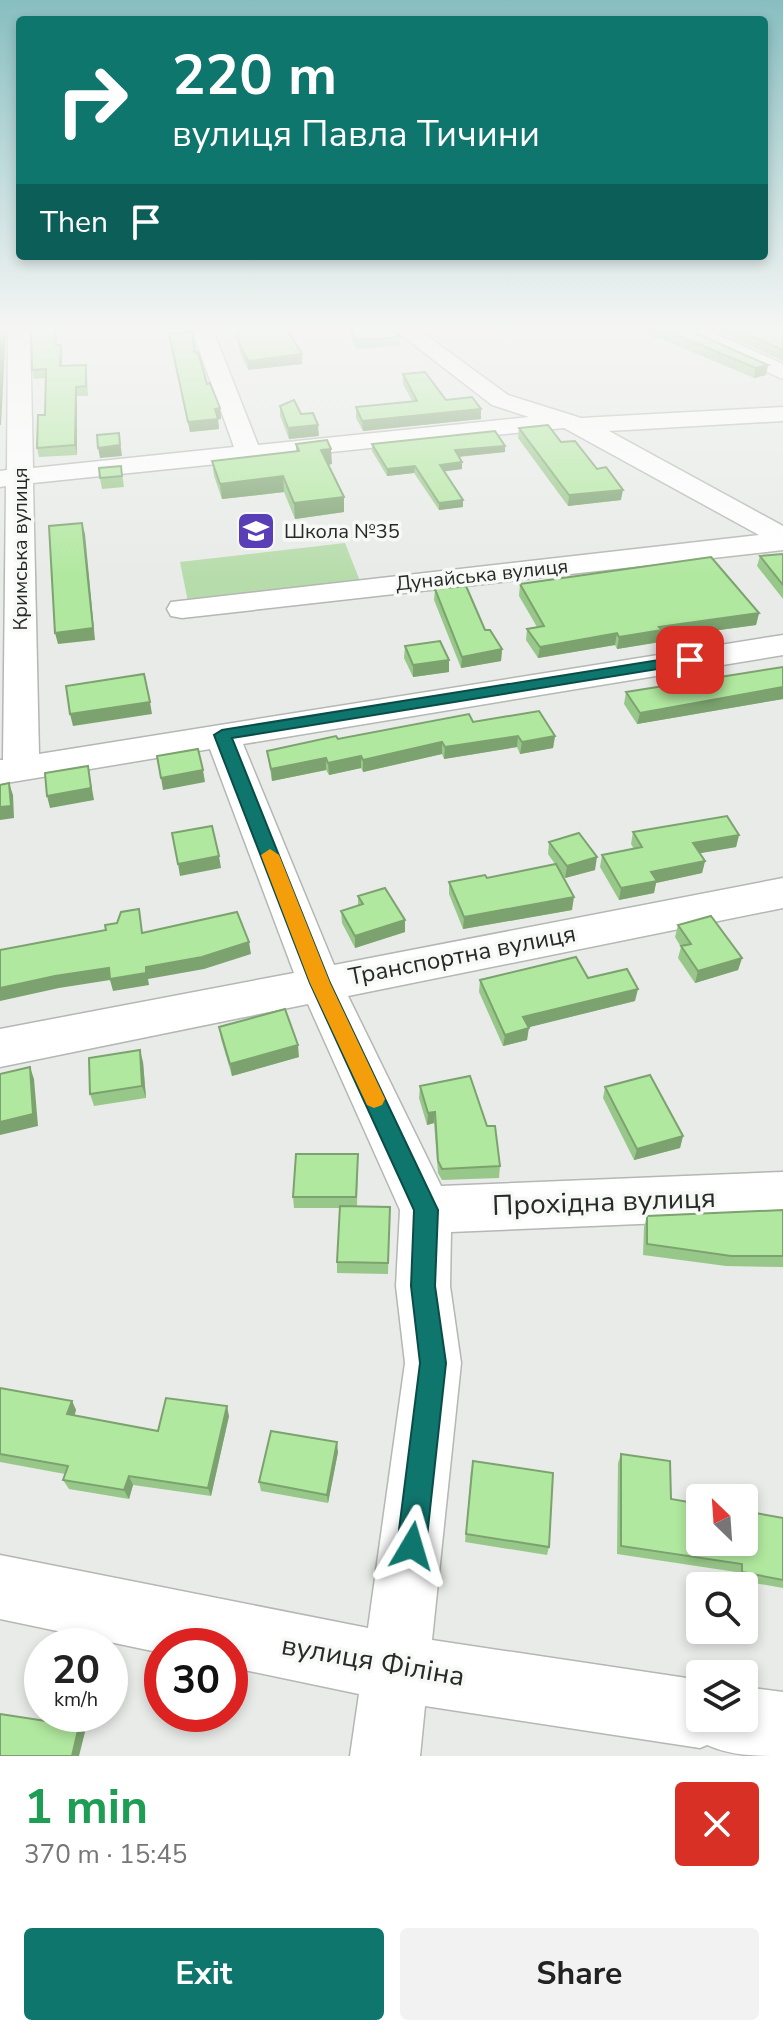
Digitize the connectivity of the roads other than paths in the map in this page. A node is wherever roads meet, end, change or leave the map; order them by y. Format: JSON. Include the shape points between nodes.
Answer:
{"nodes":[{"id":1,"x":14,"y":412,"type":"edge"},
{"id":2,"x":233,"y":412,"type":"edge"},
{"id":3,"x":480,"y":412,"type":"edge"},
{"id":4,"x":512,"y":412,"type":"edge"},
{"id":5,"x":783,"y":414,"type":"edge"},
{"id":6,"x":516,"y":416,"type":"junction"},
{"id":7,"x":574,"y":422,"type":"junction"},
{"id":8,"x":464,"y":430,"type":"junction"},
{"id":9,"x":249,"y":454,"type":"junction"},
{"id":10,"x":10,"y":478,"type":"edge"},
{"id":11,"x":783,"y":539,"type":"edge"},
{"id":12,"x":182,"y":609,"type":"dead end"},
{"id":13,"x":783,"y":645,"type":"edge"},
{"id":14,"x":222,"y":735,"type":"junction"},
{"id":15,"x":11,"y":770,"type":"edge"},
{"id":16,"x":783,"y":893,"type":"edge"},
{"id":17,"x":320,"y":983,"type":"junction"},
{"id":18,"x":0,"y":1048,"type":"edge"},
{"id":19,"x":783,"y":1195,"type":"edge"},
{"id":20,"x":426,"y":1210,"type":"junction"},
{"id":21,"x":0,"y":1587,"type":"edge"},
{"id":22,"x":397,"y":1668,"type":"junction"},
{"id":23,"x":686,"y":1712,"type":"edge"},
{"id":24,"x":758,"y":1723,"type":"edge"},
{"id":25,"x":783,"y":1727,"type":"edge"},
{"id":26,"x":385,"y":1756,"type":"edge"}],
"edges":[{"from":1,"to":10,"type":"street","name":"Кримська вулиця"},
{"from":2,"to":9,"type":"street"},
{"from":3,"to":8,"type":"street"},
{"from":4,"to":6,"type":"street"},
{"from":5,"to":7,"type":"street"},
{"from":6,"to":7,"type":"street"},
{"from":6,"to":8,"type":"street"},
{"from":7,"to":11,"type":"street"},
{"from":8,"to":9,"type":"street"},
{"from":9,"to":10,"type":"street"},
{"from":10,"to":15,"type":"street","name":"Кримська вулиця"},
{"from":11,"to":12,"type":"street","name":"Дунайська вулиця"},
{"from":13,"to":14,"type":"street"},
{"from":14,"to":15,"type":"street"},
{"from":14,"to":17,"type":"street"},
{"from":16,"to":17,"type":"street","name":"Транспортна вулиця"},
{"from":17,"to":18,"type":"street","name":"Транспортна вулиця"},
{"from":17,"to":20,"type":"street"},
{"from":19,"to":20,"type":"street","name":"Прохідна вулиця"},
{"from":20,"to":22,"type":"street","via":[[423,1286],[433,1363]]},
{"from":21,"to":22,"type":"street","name":"вулиця Філіна"},
{"from":22,"to":23,"type":"street","name":"вулиця Філіна"},
{"from":22,"to":26,"type":"street"},
{"from":24,"to":25,"type":"street"}]}
